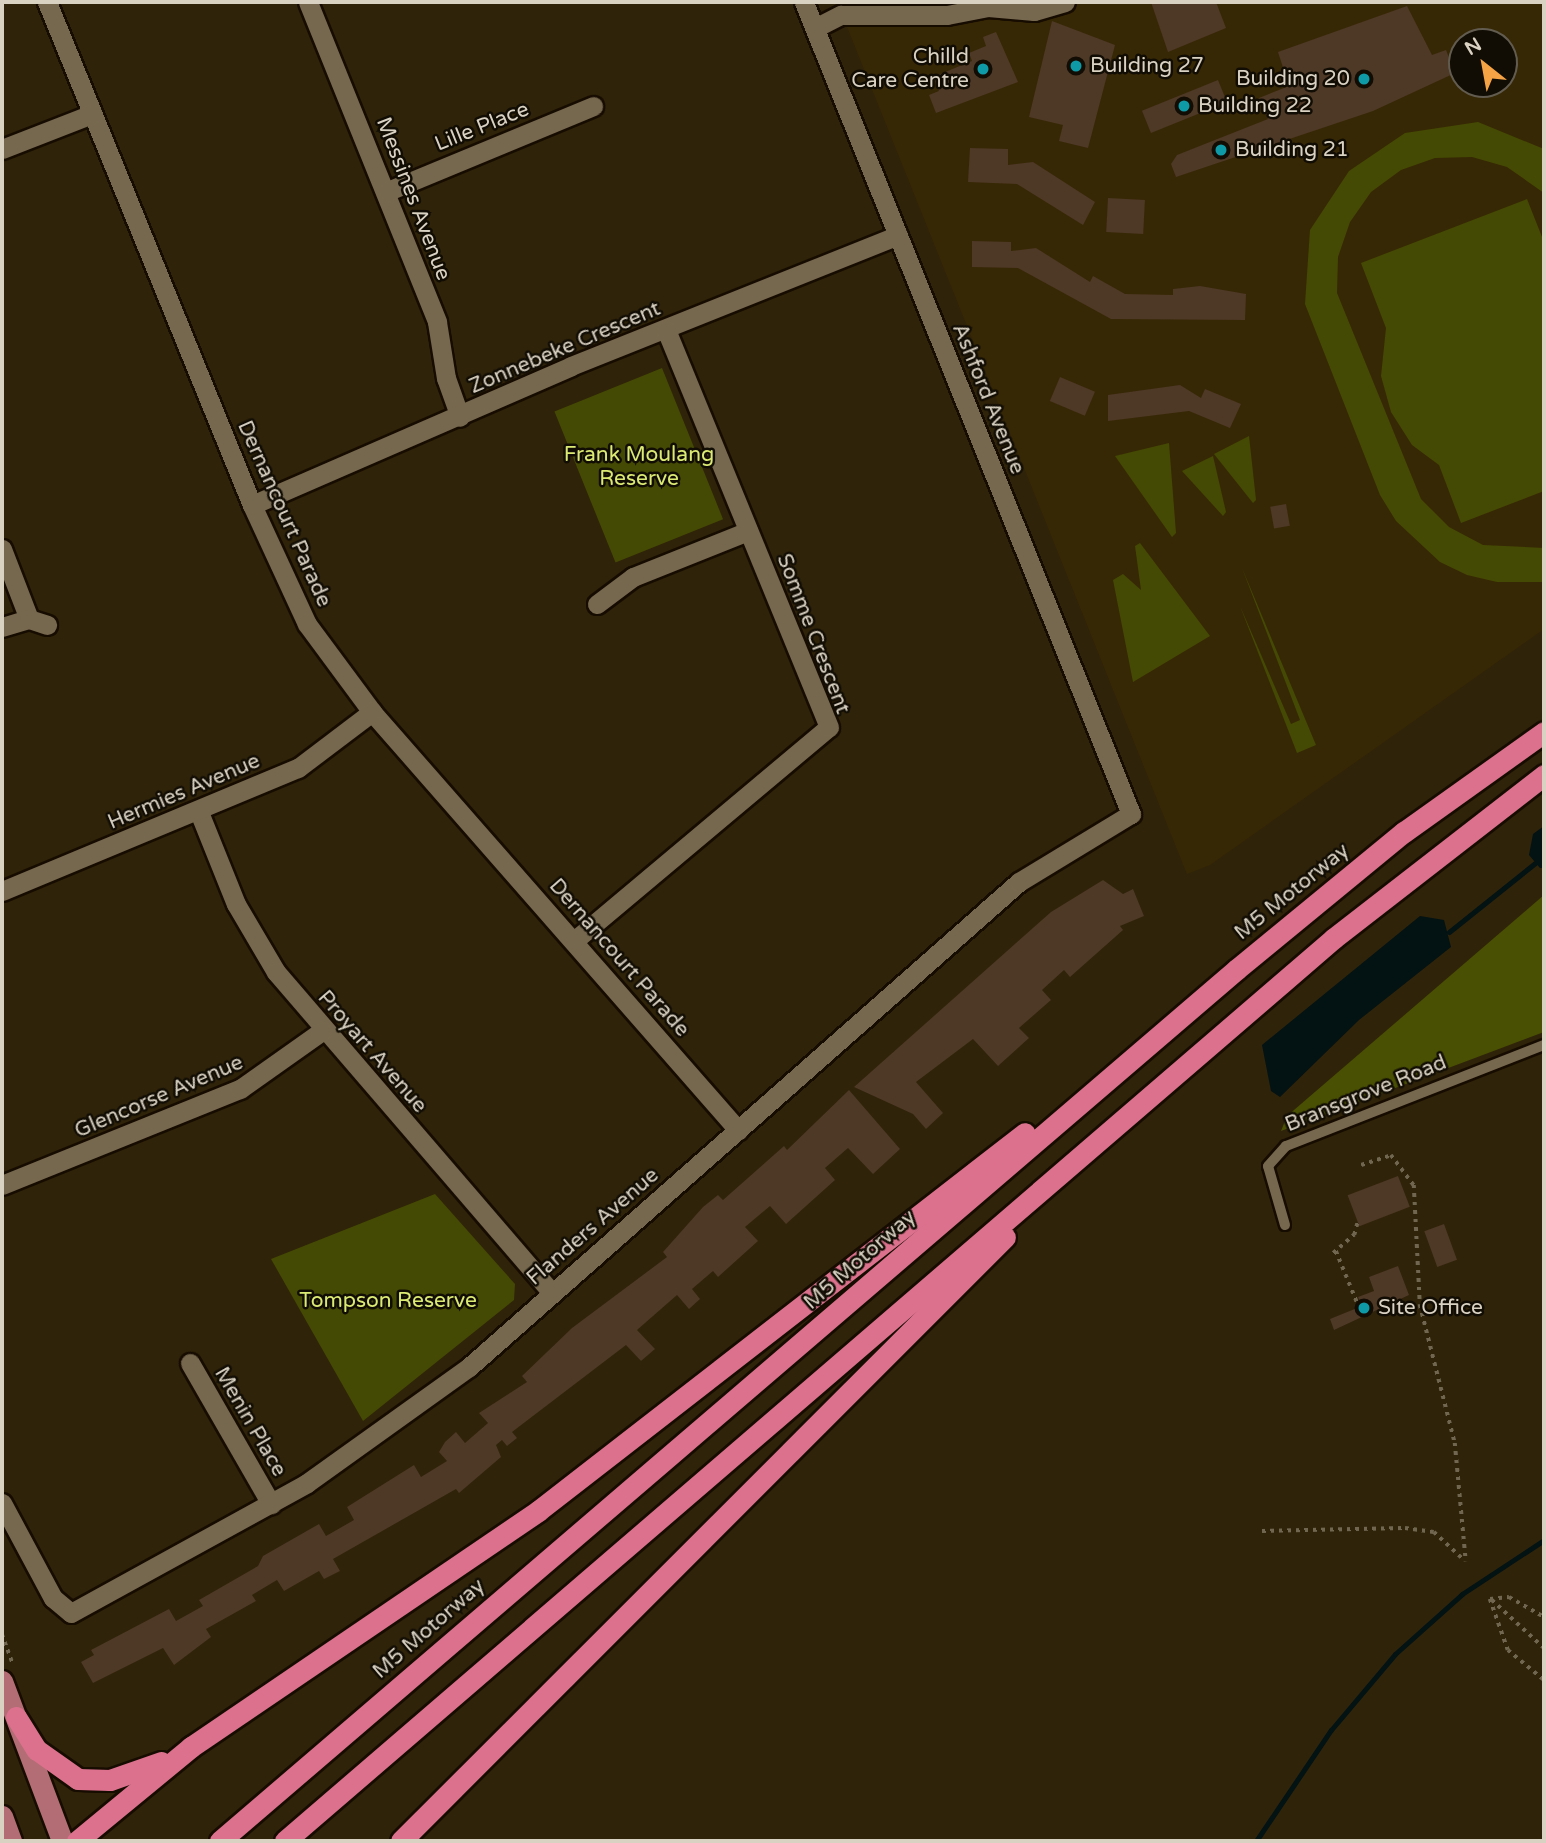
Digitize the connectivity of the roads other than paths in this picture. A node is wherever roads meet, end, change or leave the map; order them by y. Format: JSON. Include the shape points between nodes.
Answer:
{"nodes":[{"id":1,"x":47,"y":2,"type":"edge"},
{"id":2,"x":308,"y":2,"type":"edge"},
{"id":3,"x":804,"y":2,"type":"edge"},
{"id":4,"x":1065,"y":2,"type":"edge"},
{"id":5,"x":815,"y":28,"type":"junction"},
{"id":6,"x":593,"y":106,"type":"dead end"},
{"id":7,"x":92,"y":114,"type":"junction"},
{"id":8,"x":2,"y":149,"type":"edge"},
{"id":9,"x":388,"y":191,"type":"junction"},
{"id":10,"x":898,"y":235,"type":"junction"},
{"id":11,"x":666,"y":330,"type":"junction"},
{"id":12,"x":460,"y":418,"type":"junction"},
{"id":13,"x":252,"y":505,"type":"junction"},
{"id":14,"x":748,"y":531,"type":"junction"},
{"id":15,"x":2,"y":550,"type":"edge"},
{"id":16,"x":597,"y":604,"type":"dead end"},
{"id":17,"x":2,"y":627,"type":"edge"},
{"id":18,"x":372,"y":712,"type":"junction"},
{"id":19,"x":1544,"y":732,"type":"edge"},
{"id":20,"x":1544,"y":775,"type":"edge"},
{"id":21,"x":199,"y":812,"type":"junction"},
{"id":22,"x":1131,"y":814,"type":"joint"},
{"id":23,"x":2,"y":891,"type":"edge"},
{"id":24,"x":575,"y":940,"type":"junction"},
{"id":25,"x":1237,"y":969,"type":"junction"},
{"id":26,"x":322,"y":1031,"type":"junction"},
{"id":27,"x":1544,"y":1045,"type":"edge"},
{"id":28,"x":1154,"y":1091,"type":"junction"},
{"id":29,"x":738,"y":1130,"type":"junction"},
{"id":30,"x":2,"y":1185,"type":"edge"},
{"id":31,"x":1285,"y":1226,"type":"dead end"},
{"id":32,"x":552,"y":1293,"type":"junction"},
{"id":33,"x":190,"y":1363,"type":"dead end"},
{"id":34,"x":2,"y":1503,"type":"edge"},
{"id":35,"x":271,"y":1504,"type":"junction"},
{"id":36,"x":2,"y":1681,"type":"edge"},
{"id":37,"x":16,"y":1717,"type":"junction"},
{"id":38,"x":191,"y":1746,"type":"junction"},
{"id":39,"x":2,"y":1815,"type":"edge"},
{"id":40,"x":11,"y":1841,"type":"edge"},
{"id":41,"x":62,"y":1841,"type":"edge"},
{"id":42,"x":77,"y":1841,"type":"edge"},
{"id":43,"x":220,"y":1841,"type":"edge"},
{"id":44,"x":285,"y":1841,"type":"edge"},
{"id":45,"x":401,"y":1841,"type":"edge"}],
"edges":[{"from":1,"to":7,"type":"street","name":"Dernancourt Parade"},
{"from":2,"to":9,"type":"street","name":"Messines Avenue"},
{"from":3,"to":5,"type":"street","name":"Ashford Avenue"},
{"from":4,"to":5,"type":"street","via":[[1034,11],[988,7],[947,15],[841,15]]},
{"from":5,"to":10,"type":"street","name":"Ashford Avenue"},
{"from":6,"to":9,"type":"street","name":"Lille Place"},
{"from":7,"to":8,"type":"street"},
{"from":7,"to":13,"type":"street","name":"Dernancourt Parade"},
{"from":9,"to":12,"type":"street","name":"Messines Avenue","via":[[437,322],[446,378]]},
{"from":10,"to":11,"type":"street","name":"Zonnebeke Crescent"},
{"from":10,"to":22,"type":"street","name":"Ashford Avenue"},
{"from":11,"to":12,"type":"street","name":"Zonnebeke Crescent"},
{"from":11,"to":14,"type":"street","name":"Somme Crescent"},
{"from":12,"to":13,"type":"street","name":"Zonnebeke Crescent"},
{"from":13,"to":18,"type":"street","name":"Dernancourt Parade","via":[[307,624]]},
{"from":14,"to":16,"type":"street","via":[[633,577]]},
{"from":14,"to":24,"type":"street","name":"Somme Crescent","via":[[829,727]]},
{"from":15,"to":17,"type":"street","via":[[38,622]]},
{"from":18,"to":21,"type":"street","name":"Hermies Avenue","via":[[298,768]]},
{"from":18,"to":24,"type":"street","name":"Dernancourt Parade"},
{"from":19,"to":25,"type":"highway","name":"M5 Motorway","via":[[1404,831]]},
{"from":20,"to":28,"type":"highway","via":[[1438,851]]},
{"from":21,"to":23,"type":"street","name":"Hermies Avenue"},
{"from":21,"to":26,"type":"street","name":"Proyart Avenue","via":[[236,904],[275,972]]},
{"from":22,"to":29,"type":"street","name":"Flanders Avenue","via":[[1019,883]]},
{"from":24,"to":29,"type":"street","name":"Dernancourt Parade"},
{"from":25,"to":38,"type":"highway","via":[[528,1518]]},
{"from":25,"to":43,"type":"highway","name":"M5 Motorway"},
{"from":26,"to":30,"type":"street","name":"Glencorse Avenue","via":[[248,1085]]},
{"from":26,"to":32,"type":"street","name":"Proyart Avenue"},
{"from":27,"to":31,"type":"lane","name":"Bransgrove Road","via":[[1286,1146],[1268,1166]]},
{"from":28,"to":44,"type":"highway"},
{"from":28,"to":45,"type":"highway","via":[[811,1425]]},
{"from":29,"to":32,"type":"street","name":"Flanders Avenue"},
{"from":32,"to":35,"type":"street","name":"Flanders Avenue","via":[[403,1420]]},
{"from":33,"to":35,"type":"street","name":"Menin Place"},
{"from":34,"to":35,"type":"street","name":"Flanders Avenue","via":[[64,1611],[80,1611]]},
{"from":36,"to":37,"type":"main road"},
{"from":37,"to":38,"type":"highway","via":[[37,1750],[78,1779],[110,1780]]},
{"from":37,"to":41,"type":"main road"},
{"from":38,"to":42,"type":"highway"},
{"from":39,"to":40,"type":"main road"}]}
